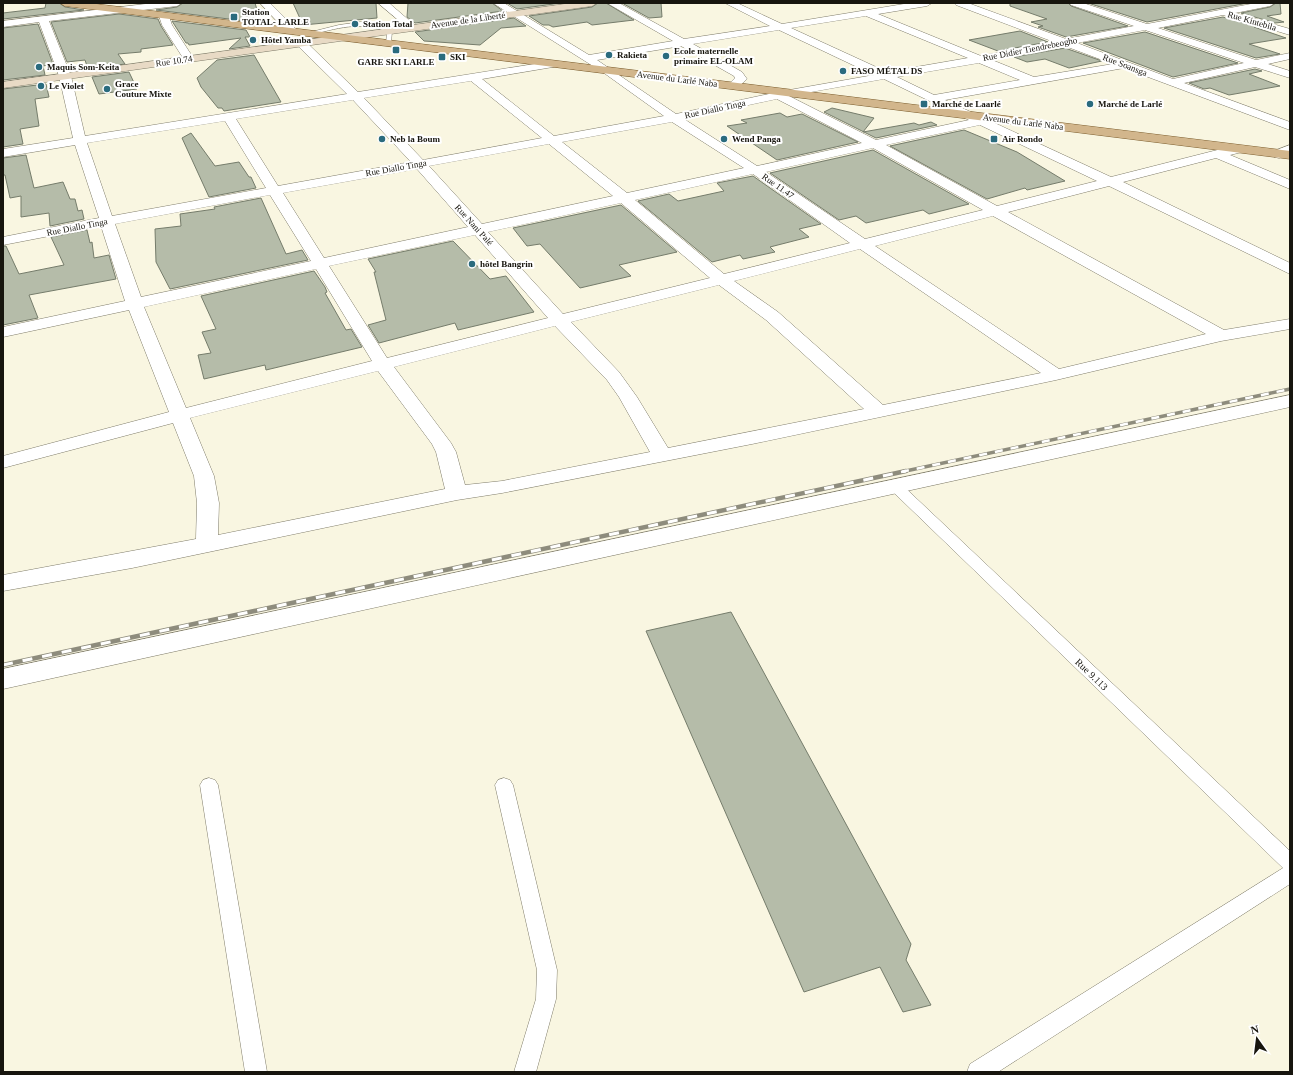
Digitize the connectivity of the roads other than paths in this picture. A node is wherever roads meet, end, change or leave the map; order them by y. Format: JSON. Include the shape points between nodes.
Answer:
{"nodes":[{"id":1,"x":65,"y":3,"type":"edge"},
{"id":2,"x":177,"y":3,"type":"edge"},
{"id":3,"x":265,"y":3,"type":"edge"},
{"id":4,"x":383,"y":3,"type":"edge"},
{"id":5,"x":498,"y":3,"type":"edge"},
{"id":6,"x":592,"y":3,"type":"edge"},
{"id":7,"x":612,"y":3,"type":"edge"},
{"id":8,"x":730,"y":3,"type":"edge"},
{"id":9,"x":927,"y":3,"type":"edge"},
{"id":10,"x":960,"y":3,"type":"edge"},
{"id":11,"x":1074,"y":3,"type":"edge"},
{"id":12,"x":1270,"y":3,"type":"edge"},
{"id":13,"x":153,"y":4,"type":"edge"},
{"id":14,"x":851,"y":6,"type":"dead end"},
{"id":15,"x":1203,"y":7,"type":"dead end"},
{"id":16,"x":121,"y":10,"type":"junction"},
{"id":17,"x":1222,"y":12,"type":"junction"},
{"id":18,"x":869,"y":13,"type":"junction"},
{"id":19,"x":513,"y":14,"type":"junction"},
{"id":20,"x":164,"y":16,"type":"junction"},
{"id":21,"x":43,"y":19,"type":"junction"},
{"id":22,"x":3,"y":24,"type":"edge"},
{"id":23,"x":1145,"y":26,"type":"junction"},
{"id":24,"x":779,"y":27,"type":"junction"},
{"id":25,"x":413,"y":28,"type":"junction"},
{"id":26,"x":292,"y":31,"type":"junction"},
{"id":27,"x":390,"y":31,"type":"junction"},
{"id":28,"x":1290,"y":32,"type":"edge"},
{"id":29,"x":306,"y":38,"type":"junction"},
{"id":30,"x":344,"y":38,"type":"junction"},
{"id":31,"x":1064,"y":42,"type":"junction"},
{"id":32,"x":684,"y":43,"type":"junction"},
{"id":33,"x":389,"y":44,"type":"junction"},
{"id":34,"x":1290,"y":56,"type":"edge"},
{"id":35,"x":589,"y":58,"type":"junction"},
{"id":36,"x":188,"y":59,"type":"junction"},
{"id":37,"x":981,"y":59,"type":"junction"},
{"id":38,"x":553,"y":64,"type":"junction"},
{"id":39,"x":1256,"y":64,"type":"junction"},
{"id":40,"x":1125,"y":65,"type":"junction"},
{"id":41,"x":608,"y":70,"type":"junction"},
{"id":42,"x":885,"y":74,"type":"junction"},
{"id":43,"x":1290,"y":75,"type":"edge"},
{"id":44,"x":65,"y":76,"type":"junction"},
{"id":45,"x":473,"y":77,"type":"junction"},
{"id":46,"x":1033,"y":81,"type":"junction"},
{"id":47,"x":1172,"y":82,"type":"junction"},
{"id":48,"x":3,"y":85,"type":"edge"},
{"id":49,"x":733,"y":86,"type":"junction"},
{"id":50,"x":783,"y":94,"type":"junction"},
{"id":51,"x":355,"y":95,"type":"junction"},
{"id":52,"x":934,"y":98,"type":"junction"},
{"id":53,"x":228,"y":116,"type":"junction"},
{"id":54,"x":674,"y":118,"type":"junction"},
{"id":55,"x":976,"y":118,"type":"junction"},
{"id":56,"x":1290,"y":126,"type":"edge"},
{"id":57,"x":80,"y":140,"type":"junction"},
{"id":58,"x":553,"y":140,"type":"junction"},
{"id":59,"x":874,"y":144,"type":"junction"},
{"id":60,"x":1237,"y":149,"type":"junction"},
{"id":61,"x":1286,"y":152,"type":"edge"},
{"id":62,"x":3,"y":153,"type":"edge"},
{"id":63,"x":1217,"y":154,"type":"junction"},
{"id":64,"x":420,"y":164,"type":"junction"},
{"id":65,"x":755,"y":170,"type":"junction"},
{"id":66,"x":1111,"y":182,"type":"junction"},
{"id":67,"x":1290,"y":185,"type":"edge"},
{"id":68,"x":274,"y":190,"type":"junction"},
{"id":69,"x":624,"y":198,"type":"junction"},
{"id":70,"x":996,"y":211,"type":"junction"},
{"id":71,"x":106,"y":221,"type":"junction"},
{"id":72,"x":478,"y":229,"type":"junction"},
{"id":73,"x":3,"y":242,"type":"edge"},
{"id":74,"x":862,"y":244,"type":"junction"},
{"id":75,"x":320,"y":263,"type":"junction"},
{"id":76,"x":1290,"y":269,"type":"edge"},
{"id":77,"x":721,"y":279,"type":"junction"},
{"id":78,"x":135,"y":304,"type":"junction"},
{"id":79,"x":559,"y":320,"type":"junction"},
{"id":80,"x":1290,"y":324,"type":"edge"},
{"id":81,"x":3,"y":332,"type":"edge"},
{"id":82,"x":1221,"y":336,"type":"junction"},
{"id":83,"x":383,"y":365,"type":"junction"},
{"id":84,"x":1056,"y":374,"type":"junction"},
{"id":85,"x":1290,"y":401,"type":"edge"},
{"id":86,"x":879,"y":412,"type":"junction"},
{"id":87,"x":179,"y":415,"type":"junction"},
{"id":88,"x":662,"y":456,"type":"junction"},
{"id":89,"x":3,"y":462,"type":"edge"},
{"id":90,"x":894,"y":486,"type":"junction"},
{"id":91,"x":457,"y":493,"type":"junction"},
{"id":92,"x":207,"y":543,"type":"junction"},
{"id":93,"x":3,"y":583,"type":"edge"},
{"id":94,"x":3,"y":679,"type":"edge"},
{"id":95,"x":209,"y":785,"type":"dead end"},
{"id":96,"x":504,"y":785,"type":"dead end"},
{"id":97,"x":1290,"y":863,"type":"edge"},
{"id":98,"x":1290,"y":874,"type":"edge"},
{"id":99,"x":256,"y":1072,"type":"edge"},
{"id":100,"x":525,"y":1072,"type":"edge"},
{"id":101,"x":978,"y":1072,"type":"edge"}],
"edges":[{"from":1,"to":16,"type":"main road"},
{"from":2,"to":13,"type":"street"},
{"from":3,"to":26,"type":"street"},
{"from":4,"to":25,"type":"street"},
{"from":5,"to":19,"type":"street","name":"Rue 11.47"},
{"from":6,"to":19,"type":"main road","name":"Avenue de la Liberté"},
{"from":7,"to":32,"type":"street"},
{"from":8,"to":24,"type":"street"},
{"from":9,"to":18,"type":"street"},
{"from":10,"to":31,"type":"street","name":"Rue Soansga"},
{"from":11,"to":23,"type":"street"},
{"from":12,"to":17,"type":"street","name":"Rue Didier Tiendrebeogho"},
{"from":13,"to":16,"type":"street"},
{"from":14,"to":18,"type":"street"},
{"from":15,"to":17,"type":"street","name":"Rue Kintebila"},
{"from":16,"to":20,"type":"main road"},
{"from":16,"to":21,"type":"street"},
{"from":17,"to":23,"type":"street","name":"Rue Didier Tiendrebeogho"},
{"from":17,"to":28,"type":"street","name":"Rue Kintebila"},
{"from":18,"to":24,"type":"street"},
{"from":18,"to":37,"type":"street"},
{"from":19,"to":25,"type":"main road","name":"Avenue de la Liberté"},
{"from":19,"to":35,"type":"street","name":"Rue 11.47"},
{"from":20,"to":26,"type":"main road"},
{"from":20,"to":36,"type":"street"},
{"from":21,"to":22,"type":"street"},
{"from":21,"to":44,"type":"street"},
{"from":23,"to":31,"type":"street","name":"Rue Didier Tiendrebeogho"},
{"from":23,"to":39,"type":"street"},
{"from":24,"to":32,"type":"street"},
{"from":24,"to":42,"type":"street"},
{"from":25,"to":27,"type":"main road","name":"Avenue de la Liberté"},
{"from":26,"to":29,"type":"main road"},
{"from":27,"to":29,"type":"lane","via":[[377,26],[350,25]]},
{"from":27,"to":30,"type":"main road","name":"Avenue de la Liberté"},
{"from":27,"to":33,"type":"lane"},
{"from":29,"to":30,"type":"main road","name":"Rue 10.74"},
{"from":29,"to":36,"type":"main road","name":"Rue 10.74"},
{"from":29,"to":51,"type":"street","name":"Rue Nani Palé"},
{"from":30,"to":33,"type":"main road","name":"Avenue du Larlé Naba"},
{"from":31,"to":37,"type":"street","name":"Rue Didier Tiendrebeogho"},
{"from":31,"to":40,"type":"street","name":"Rue Soansga"},
{"from":32,"to":35,"type":"street"},
{"from":32,"to":49,"type":"street","via":[[738,74],[741,79]]},
{"from":33,"to":38,"type":"main road","name":"Avenue du Larlé Naba"},
{"from":34,"to":39,"type":"street"},
{"from":35,"to":41,"type":"street","name":"Rue 11.47"},
{"from":36,"to":44,"type":"main road","name":"Rue 10.74"},
{"from":37,"to":42,"type":"street","name":"Rue Didier Tiendrebeogho"},
{"from":37,"to":46,"type":"street"},
{"from":38,"to":41,"type":"main road","name":"Avenue du Larlé Naba"},
{"from":38,"to":45,"type":"street"},
{"from":39,"to":43,"type":"street"},
{"from":39,"to":47,"type":"street"},
{"from":40,"to":46,"type":"street"},
{"from":40,"to":47,"type":"street","name":"Rue Soansga"},
{"from":41,"to":49,"type":"main road","name":"Avenue du Larlé Naba"},
{"from":41,"to":54,"type":"street","name":"Rue 11.47"},
{"from":42,"to":50,"type":"street","name":"Rue Didier Tiendrebeogho"},
{"from":42,"to":52,"type":"street"},
{"from":44,"to":48,"type":"main road","name":"Rue 10.74"},
{"from":44,"to":57,"type":"street"},
{"from":45,"to":51,"type":"street"},
{"from":45,"to":58,"type":"street"},
{"from":46,"to":52,"type":"street"},
{"from":47,"to":56,"type":"street","name":"Rue Soansga"},
{"from":49,"to":50,"type":"main road","name":"Avenue du Larlé Naba"},
{"from":50,"to":54,"type":"street","name":"Rue Diallo Tinga"},
{"from":50,"to":55,"type":"main road","name":"Avenue du Larlé Naba"},
{"from":50,"to":59,"type":"street"},
{"from":51,"to":53,"type":"street"},
{"from":51,"to":64,"type":"street","name":"Rue Nani Palé"},
{"from":52,"to":55,"type":"street"},
{"from":53,"to":57,"type":"street"},
{"from":53,"to":68,"type":"street"},
{"from":54,"to":58,"type":"street","name":"Rue Diallo Tinga"},
{"from":54,"to":65,"type":"street","name":"Rue 11.47"},
{"from":55,"to":59,"type":"street"},
{"from":55,"to":60,"type":"main road","name":"Avenue du Larlé Naba"},
{"from":55,"to":66,"type":"street"},
{"from":57,"to":62,"type":"street"},
{"from":57,"to":71,"type":"street"},
{"from":58,"to":64,"type":"street","name":"Rue Diallo Tinga"},
{"from":58,"to":69,"type":"street"},
{"from":59,"to":65,"type":"street"},
{"from":59,"to":70,"type":"street"},
{"from":60,"to":61,"type":"main road","name":"Avenue du Larlé Naba"},
{"from":60,"to":63,"type":"street"},
{"from":63,"to":66,"type":"street"},
{"from":63,"to":67,"type":"street"},
{"from":64,"to":68,"type":"street","name":"Rue Diallo Tinga"},
{"from":64,"to":72,"type":"street","name":"Rue Nani Palé"},
{"from":65,"to":69,"type":"street"},
{"from":65,"to":74,"type":"street","name":"Rue 11.47"},
{"from":66,"to":70,"type":"street"},
{"from":66,"to":76,"type":"street"},
{"from":68,"to":71,"type":"street","name":"Rue Diallo Tinga"},
{"from":68,"to":75,"type":"street"},
{"from":69,"to":72,"type":"street"},
{"from":69,"to":77,"type":"street"},
{"from":70,"to":74,"type":"street"},
{"from":70,"to":82,"type":"street"},
{"from":71,"to":73,"type":"street","name":"Rue Diallo Tinga"},
{"from":71,"to":78,"type":"street"},
{"from":72,"to":75,"type":"street"},
{"from":72,"to":79,"type":"street","name":"Rue Nani Palé"},
{"from":74,"to":77,"type":"street"},
{"from":74,"to":84,"type":"street","name":"Rue 11.47"},
{"from":75,"to":78,"type":"street"},
{"from":75,"to":83,"type":"street"},
{"from":77,"to":79,"type":"street"},
{"from":77,"to":86,"type":"street","via":[[772,316]]},
{"from":78,"to":81,"type":"street"},
{"from":78,"to":87,"type":"street"},
{"from":79,"to":83,"type":"street"},
{"from":79,"to":88,"type":"street","name":"Rue Nani Palé","via":[[622,387]]},
{"from":80,"to":82,"type":"street"},
{"from":82,"to":84,"type":"street"},
{"from":83,"to":87,"type":"street"},
{"from":83,"to":91,"type":"street","via":[[441,443],[446,452]]},
{"from":84,"to":86,"type":"street"},
{"from":85,"to":90,"type":"street"},
{"from":86,"to":88,"type":"street"},
{"from":87,"to":89,"type":"street"},
{"from":87,"to":92,"type":"street","via":[[204,476],[208,503]]},
{"from":88,"to":91,"type":"street","via":[[502,487]]},
{"from":90,"to":94,"type":"street"},
{"from":90,"to":97,"type":"lane","name":"Rue 9.113"},
{"from":91,"to":92,"type":"street"},
{"from":92,"to":93,"type":"street","via":[[132,560]]},
{"from":95,"to":99,"type":"lane"},
{"from":96,"to":100,"type":"lane","via":[[547,970],[546,1000]]},
{"from":98,"to":101,"type":"lane"}]}
